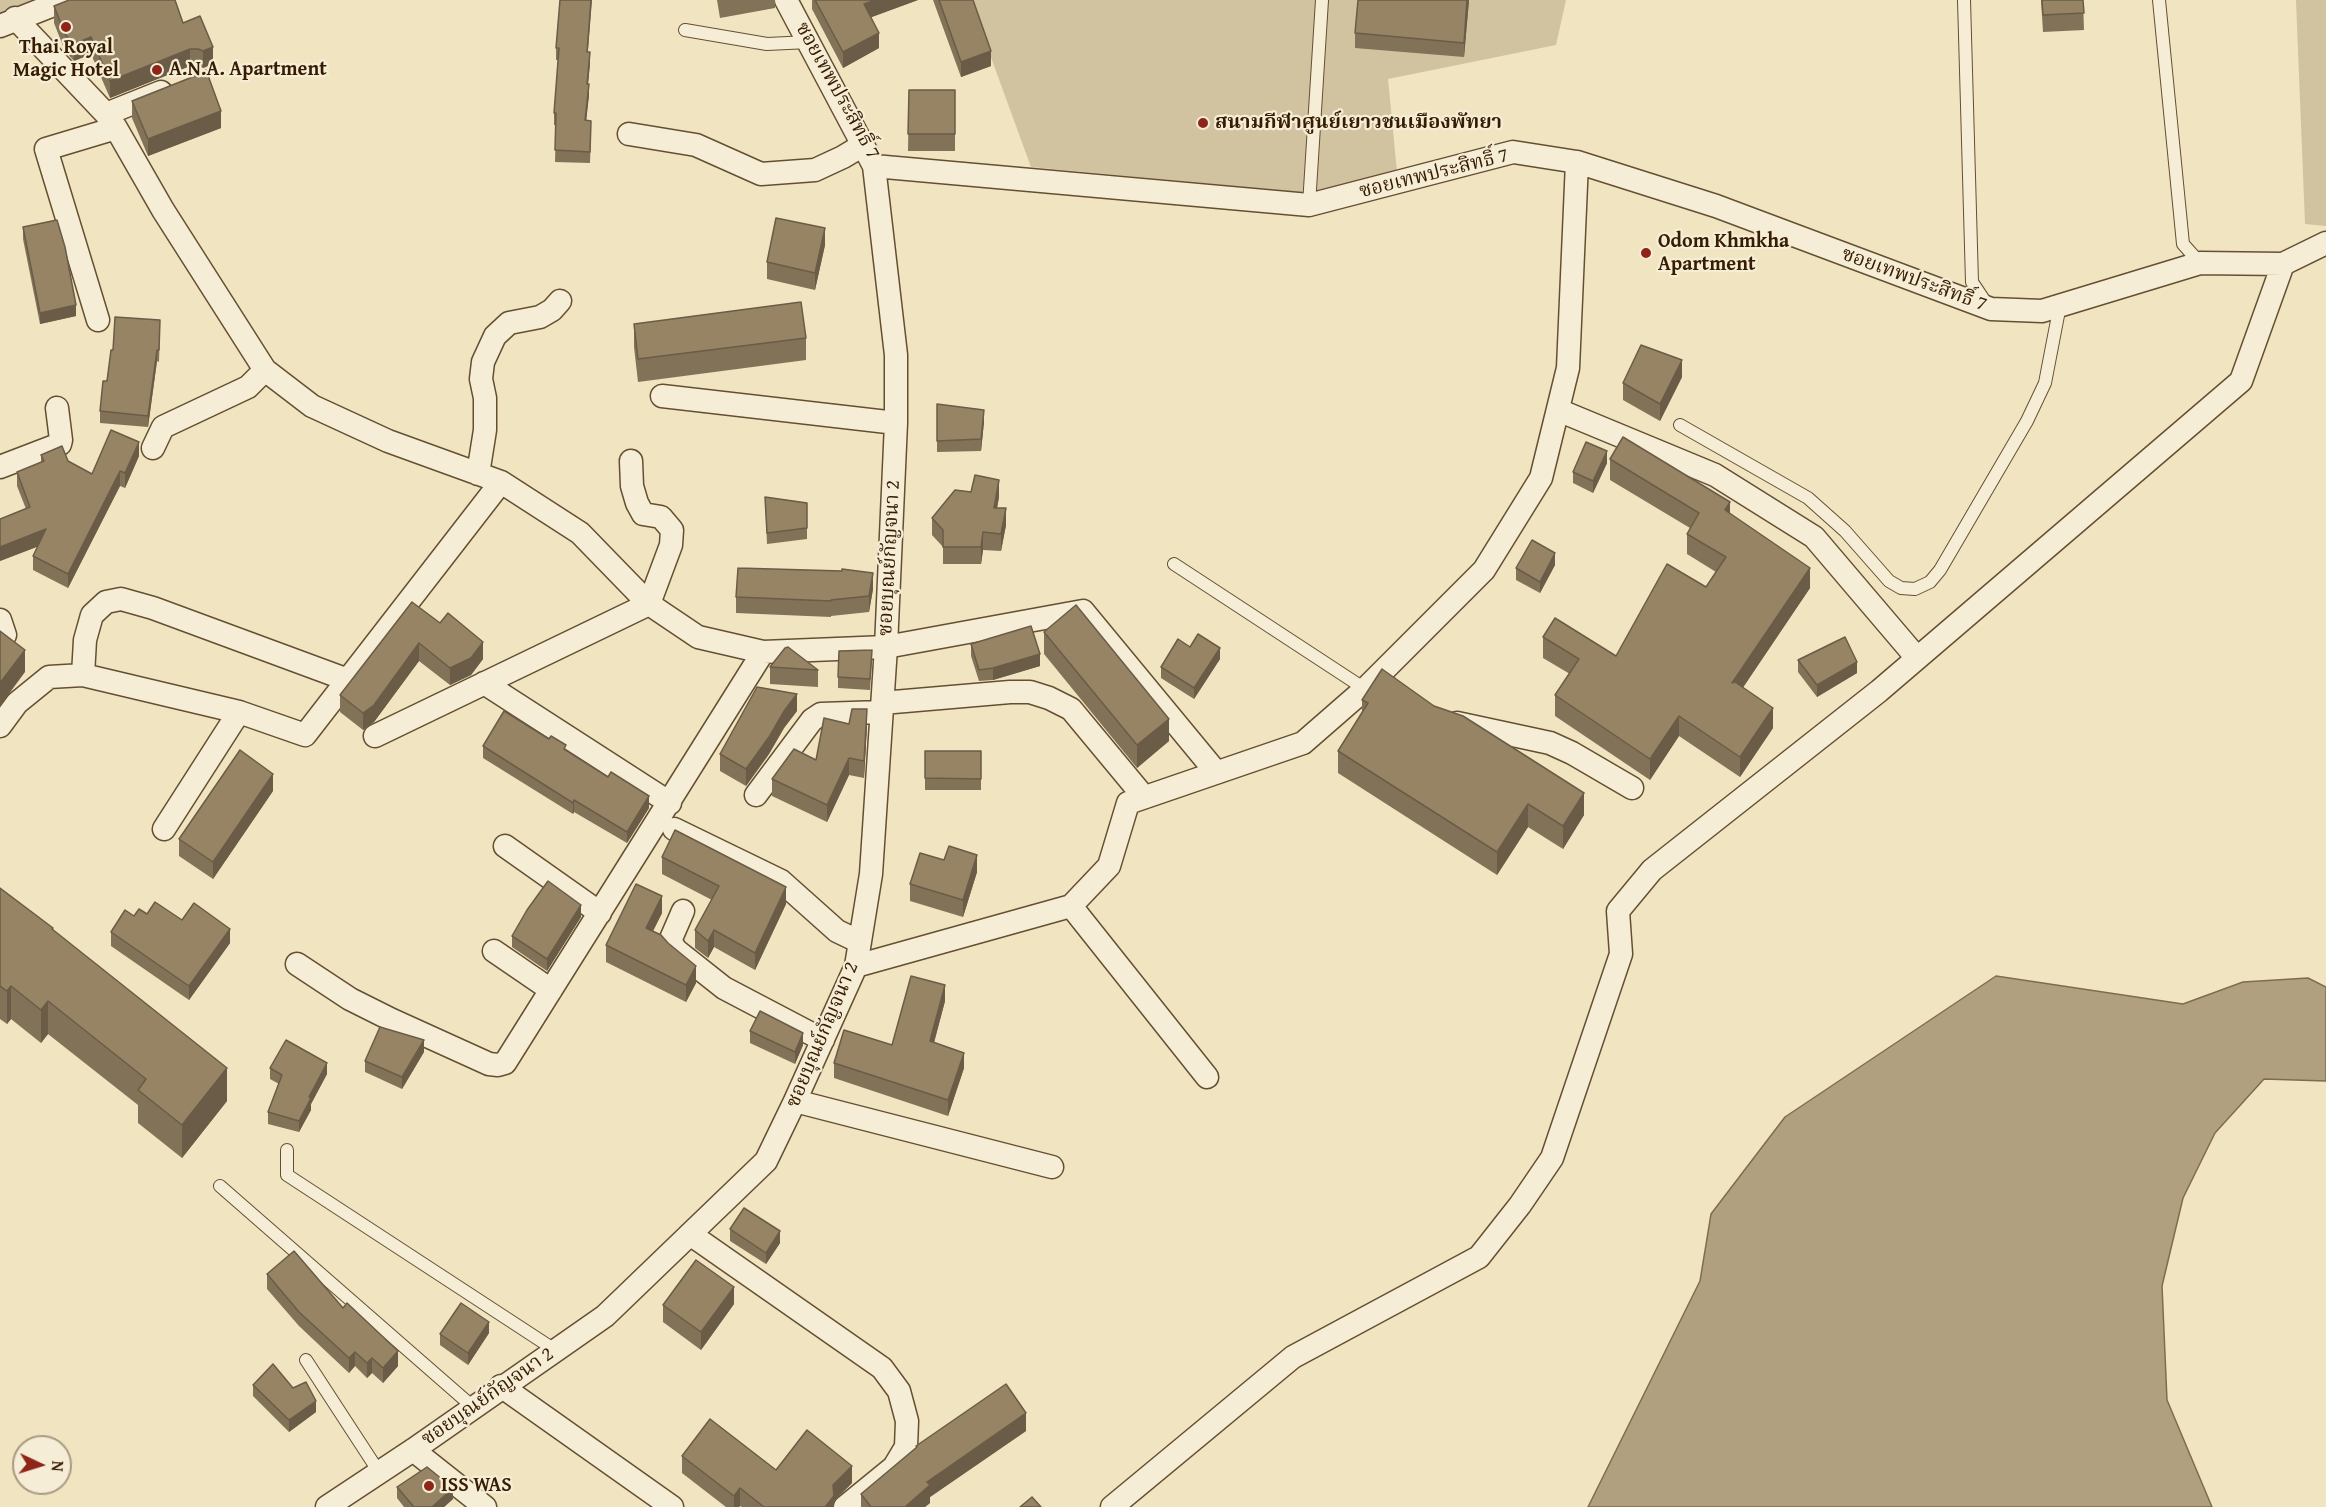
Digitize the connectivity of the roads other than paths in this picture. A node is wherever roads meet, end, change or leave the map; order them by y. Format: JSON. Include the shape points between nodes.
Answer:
{"nodes":[{"id":1,"x":66,"y":0,"type":"edge"},
{"id":2,"x":786,"y":0,"type":"edge"},
{"id":3,"x":1322,"y":0,"type":"edge"},
{"id":4,"x":1964,"y":0,"type":"edge"},
{"id":5,"x":2159,"y":0,"type":"edge"},
{"id":6,"x":8,"y":22,"type":"edge"},
{"id":7,"x":685,"y":30,"type":"dead end"},
{"id":8,"x":808,"y":42,"type":"junction"},
{"id":9,"x":184,"y":83,"type":"edge"},
{"id":10,"x":111,"y":121,"type":"junction"},
{"id":11,"x":629,"y":134,"type":"dead end"},
{"id":12,"x":863,"y":145,"type":"junction"},
{"id":13,"x":1577,"y":162,"type":"junction"},
{"id":14,"x":874,"y":166,"type":"junction"},
{"id":15,"x":1309,"y":205,"type":"junction"},
{"id":16,"x":2326,"y":243,"type":"edge"},
{"id":17,"x":2200,"y":263,"type":"junction"},
{"id":18,"x":2283,"y":264,"type":"junction"},
{"id":19,"x":560,"y":301,"type":"dead end"},
{"id":20,"x":2060,"y":305,"type":"junction"},
{"id":21,"x":1991,"y":309,"type":"junction"},
{"id":22,"x":98,"y":320,"type":"dead end"},
{"id":23,"x":266,"y":370,"type":"junction"},
{"id":24,"x":662,"y":396,"type":"dead end"},
{"id":25,"x":57,"y":408,"type":"dead end"},
{"id":26,"x":1558,"y":410,"type":"junction"},
{"id":27,"x":896,"y":423,"type":"junction"},
{"id":28,"x":1680,"y":425,"type":"dead end"},
{"id":29,"x":153,"y":448,"type":"dead end"},
{"id":30,"x":630,"y":461,"type":"dead end"},
{"id":31,"x":0,"y":467,"type":"edge"},
{"id":32,"x":478,"y":474,"type":"junction"},
{"id":33,"x":501,"y":482,"type":"junction"},
{"id":34,"x":1174,"y":564,"type":"dead end"},
{"id":35,"x":649,"y":604,"type":"junction"},
{"id":36,"x":885,"y":647,"type":"junction"},
{"id":37,"x":763,"y":652,"type":"junction"},
{"id":38,"x":1917,"y":658,"type":"junction"},
{"id":39,"x":83,"y":675,"type":"junction"},
{"id":40,"x":348,"y":680,"type":"junction"},
{"id":41,"x":484,"y":682,"type":"junction"},
{"id":42,"x":1381,"y":684,"type":"junction"},
{"id":43,"x":882,"y":707,"type":"junction"},
{"id":44,"x":239,"y":712,"type":"junction"},
{"id":45,"x":1442,"y":717,"type":"edge"},
{"id":46,"x":0,"y":726,"type":"edge"},
{"id":47,"x":375,"y":736,"type":"dead end"},
{"id":48,"x":1216,"y":772,"type":"junction"},
{"id":49,"x":1632,"y":788,"type":"dead end"},
{"id":50,"x":756,"y":795,"type":"dead end"},
{"id":51,"x":1144,"y":797,"type":"junction"},
{"id":52,"x":670,"y":803,"type":"junction"},
{"id":53,"x":164,"y":829,"type":"dead end"},
{"id":54,"x":674,"y":830,"type":"edge"},
{"id":55,"x":505,"y":846,"type":"dead end"},
{"id":56,"x":1071,"y":906,"type":"junction"},
{"id":57,"x":683,"y":912,"type":"dead end"},
{"id":58,"x":600,"y":913,"type":"junction"},
{"id":59,"x":860,"y":942,"type":"junction"},
{"id":60,"x":494,"y":951,"type":"dead end"},
{"id":61,"x":297,"y":964,"type":"dead end"},
{"id":62,"x":856,"y":966,"type":"junction"},
{"id":63,"x":552,"y":990,"type":"junction"},
{"id":64,"x":823,"y":1040,"type":"junction"},
{"id":65,"x":1206,"y":1077,"type":"dead end"},
{"id":66,"x":795,"y":1101,"type":"junction"},
{"id":67,"x":286,"y":1150,"type":"dead end"},
{"id":68,"x":1052,"y":1167,"type":"dead end"},
{"id":69,"x":220,"y":1186,"type":"dead end"},
{"id":70,"x":690,"y":1234,"type":"junction"},
{"id":71,"x":555,"y":1350,"type":"junction"},
{"id":72,"x":306,"y":1359,"type":"dead end"},
{"id":73,"x":501,"y":1386,"type":"junction"},
{"id":74,"x":473,"y":1407,"type":"junction"},
{"id":75,"x":413,"y":1450,"type":"junction"},
{"id":76,"x":379,"y":1472,"type":"junction"},
{"id":77,"x":327,"y":1507,"type":"edge"},
{"id":78,"x":485,"y":1507,"type":"edge"},
{"id":79,"x":672,"y":1507,"type":"edge"},
{"id":80,"x":845,"y":1507,"type":"edge"},
{"id":81,"x":1112,"y":1507,"type":"edge"}],
"edges":[{"from":1,"to":6,"type":"street"},
{"from":2,"to":8,"type":"street","name":"ซอยเทพประสิทธิ์ 7"},
{"from":3,"to":15,"type":"lane"},
{"from":4,"to":21,"type":"lane","via":[[1972,282]]},
{"from":5,"to":17,"type":"lane","via":[[2183,244]]},
{"from":6,"to":10,"type":"street"},
{"from":7,"to":8,"type":"lane","via":[[767,44]]},
{"from":8,"to":12,"type":"street","name":"ซอยเทพประสิทธิ์ 7"},
{"from":9,"to":10,"type":"street"},
{"from":10,"to":22,"type":"street","via":[[46,149]]},
{"from":10,"to":23,"type":"street"},
{"from":11,"to":12,"type":"street","via":[[696,145],[761,174],[814,170]]},
{"from":12,"to":14,"type":"street","name":"ซอยเทพประสิทธิ์ 7"},
{"from":13,"to":15,"type":"street","name":"ซอยเทพประสิทธิ์ 7","via":[[1514,152]]},
{"from":13,"to":21,"type":"street","name":"ซอยเทพประสิทธิ์ 7","via":[[1716,206]]},
{"from":13,"to":26,"type":"street","via":[[1568,368]]},
{"from":14,"to":15,"type":"street","name":"ซอยเทพประสิทธิ์ 7"},
{"from":14,"to":27,"type":"street","name":"ซอยบุณย์กัญจนา 2","via":[[896,355]]},
{"from":16,"to":18,"type":"street","name":"ซอยเทพประสิทธิ์ 7"},
{"from":17,"to":18,"type":"street","name":"ซอยเทพประสิทธิ์ 7"},
{"from":17,"to":20,"type":"street","name":"ซอยเทพประสิทธิ์ 7"},
{"from":18,"to":38,"type":"street","via":[[2241,381]]},
{"from":19,"to":32,"type":"street","via":[[540,317],[509,323],[495,336],[482,370],[485,430]]},
{"from":20,"to":21,"type":"street","name":"ซอยเทพประสิทธิ์ 7","via":[[2042,311]]},
{"from":20,"to":28,"type":"lane","via":[[2045,383],[2027,422],[1940,570],[1930,582],[1915,589],[1900,588],[1889,581],[1845,531],[1808,498]]},
{"from":23,"to":29,"type":"street","via":[[248,387],[163,427]]},
{"from":23,"to":32,"type":"street","via":[[312,406],[388,441]]},
{"from":24,"to":27,"type":"street"},
{"from":25,"to":31,"type":"street","via":[[60,444]]},
{"from":26,"to":38,"type":"street","via":[[1715,475],[1814,537]]},
{"from":26,"to":42,"type":"street","via":[[1541,478],[1484,570]]},
{"from":27,"to":36,"type":"street","name":"ซอยบุณย์กัญจนา 2"},
{"from":30,"to":35,"type":"street","via":[[632,486],[643,514],[662,517],[672,530],[671,545]]},
{"from":32,"to":33,"type":"street"},
{"from":33,"to":35,"type":"street","via":[[580,533]]},
{"from":33,"to":40,"type":"street"},
{"from":34,"to":42,"type":"lane"},
{"from":35,"to":37,"type":"street","via":[[698,637]]},
{"from":35,"to":41,"type":"street"},
{"from":36,"to":37,"type":"street"},
{"from":36,"to":43,"type":"street","name":"ซอยบุณย์กัญจนา 2"},
{"from":36,"to":48,"type":"street","via":[[1083,611]]},
{"from":37,"to":52,"type":"street"},
{"from":38,"to":81,"type":"street","via":[[1652,870],[1618,911],[1621,954],[1552,1158],[1479,1257],[1293,1358]]},
{"from":39,"to":40,"type":"street","via":[[85,640],[92,615],[106,602],[121,599]]},
{"from":39,"to":44,"type":"street"},
{"from":39,"to":46,"type":"street","via":[[49,677],[17,703]]},
{"from":40,"to":44,"type":"street","via":[[305,735]]},
{"from":41,"to":47,"type":"street"},
{"from":41,"to":52,"type":"street"},
{"from":42,"to":48,"type":"street","via":[[1303,743]]},
{"from":43,"to":50,"type":"street","via":[[820,714]]},
{"from":43,"to":51,"type":"street","via":[[1010,692],[1030,692],[1049,698],[1071,709]]},
{"from":43,"to":59,"type":"street","name":"ซอยบุณย์กัญจนา 2","via":[[871,874]]},
{"from":44,"to":53,"type":"street"},
{"from":45,"to":49,"type":"street","via":[[1550,743]]},
{"from":48,"to":51,"type":"street"},
{"from":51,"to":56,"type":"street","via":[[1128,803],[1110,866]]},
{"from":52,"to":58,"type":"street"},
{"from":54,"to":59,"type":"street","via":[[781,881],[837,931]]},
{"from":55,"to":58,"type":"street"},
{"from":56,"to":62,"type":"street"},
{"from":56,"to":65,"type":"street"},
{"from":57,"to":64,"type":"street","via":[[670,940],[676,950],[724,987]]},
{"from":58,"to":63,"type":"street"},
{"from":59,"to":62,"type":"street","name":"ซอยบุณย์กัญจนา 2"},
{"from":60,"to":63,"type":"street"},
{"from":61,"to":63,"type":"street","via":[[350,999],[498,1065],[505,1063]]},
{"from":62,"to":64,"type":"street","name":"ซอยบุณย์กัญจนา 2"},
{"from":64,"to":66,"type":"street","name":"ซอยบุณย์กัญจนา 2"},
{"from":66,"to":68,"type":"street"},
{"from":66,"to":70,"type":"street","name":"ซอยบุณย์กัญจนา 2","via":[[766,1161]]},
{"from":67,"to":71,"type":"lane","via":[[287,1175]]},
{"from":69,"to":74,"type":"lane"},
{"from":70,"to":71,"type":"street","name":"ซอยบุณย์กัญจนา 2","via":[[605,1316]]},
{"from":70,"to":80,"type":"street","via":[[882,1368],[899,1391],[907,1421],[906,1447],[894,1467]]},
{"from":71,"to":73,"type":"street","name":"ซอยบุณย์กัญจนา 2"},
{"from":72,"to":76,"type":"lane"},
{"from":73,"to":74,"type":"street","name":"ซอยบุณย์กัญจนา 2"},
{"from":73,"to":79,"type":"street"},
{"from":74,"to":75,"type":"street","name":"ซอยบุณย์กัญจนา 2"},
{"from":75,"to":76,"type":"street","name":"ซอยบุณย์กัญจนา 2"},
{"from":75,"to":78,"type":"street"},
{"from":76,"to":77,"type":"street","name":"ซอยบุณย์กัญจนา 2"}]}
